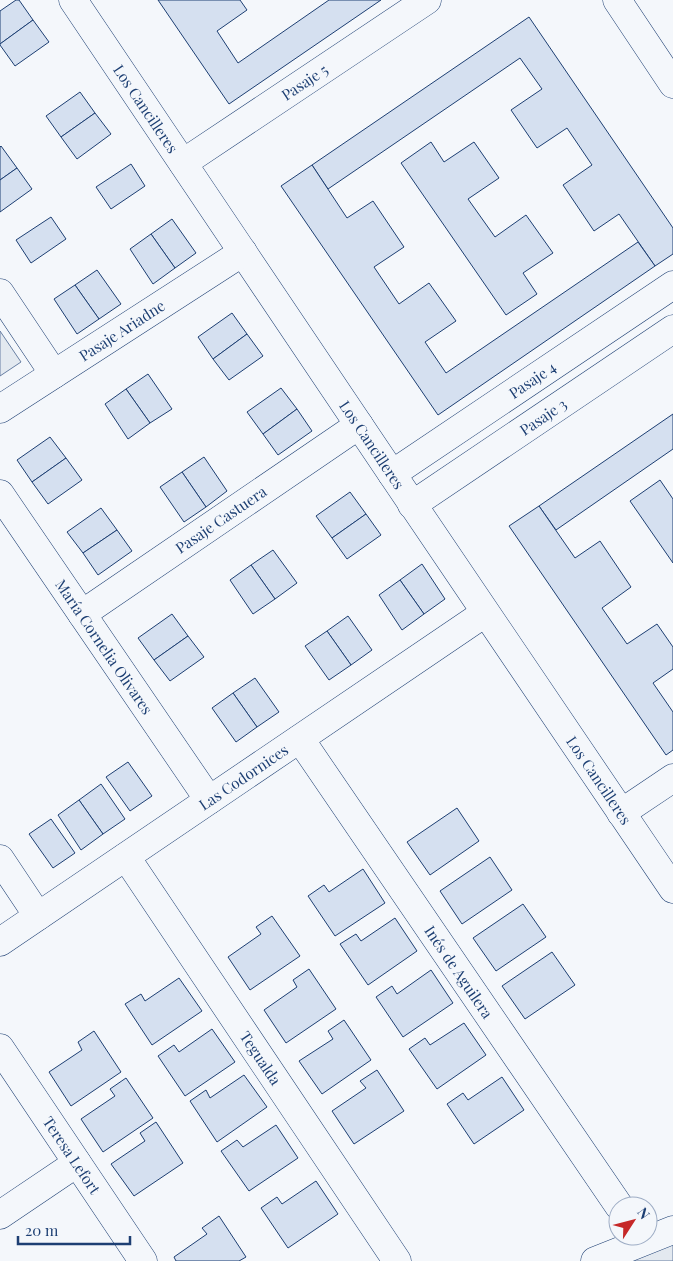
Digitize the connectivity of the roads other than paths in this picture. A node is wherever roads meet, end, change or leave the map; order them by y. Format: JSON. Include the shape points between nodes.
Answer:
{"nodes":[{"id":1,"x":74,"y":0,"type":"edge"},
{"id":2,"x":427,"y":0,"type":"edge"},
{"id":3,"x":616,"y":0,"type":"edge"},
{"id":4,"x":673,"y":84,"type":"edge"},
{"id":5,"x":184,"y":164,"type":"junction"},
{"id":6,"x":243,"y":252,"type":"junction"},
{"id":7,"x":673,"y":284,"type":"edge"},
{"id":8,"x":0,"y":293,"type":"edge"},
{"id":9,"x":673,"y":329,"type":"edge"},
{"id":10,"x":54,"y":374,"type":"junction"},
{"id":11,"x":0,"y":409,"type":"edge"},
{"id":12,"x":359,"y":425,"type":"junction"},
{"id":13,"x":392,"y":474,"type":"junction"},
{"id":14,"x":0,"y":494,"type":"edge"},
{"id":15,"x":412,"y":505,"type":"junction"},
{"id":16,"x":485,"y":613,"type":"junction"},
{"id":17,"x":82,"y":614,"type":"junction"},
{"id":18,"x":300,"y":739,"type":"junction"},
{"id":19,"x":673,"y":778,"type":"edge"},
{"id":20,"x":209,"y":800,"type":"junction"},
{"id":21,"x":621,"y":813,"type":"junction"},
{"id":22,"x":126,"y":857,"type":"junction"},
{"id":23,"x":0,"y":859,"type":"edge"},
{"id":24,"x":673,"y":889,"type":"edge"},
{"id":25,"x":38,"y":916,"type":"junction"},
{"id":26,"x":0,"y":942,"type":"edge"},
{"id":27,"x":0,"y":1048,"type":"edge"},
{"id":28,"x":77,"y":1163,"type":"junction"},
{"id":29,"x":612,"y":1196,"type":"edge"},
{"id":30,"x":0,"y":1215,"type":"edge"},
{"id":31,"x":673,"y":1230,"type":"edge"},
{"id":32,"x":658,"y":1234,"type":"edge"},
{"id":33,"x":627,"y":1246,"type":"edge"},
{"id":34,"x":143,"y":1261,"type":"edge"},
{"id":35,"x":397,"y":1261,"type":"edge"},
{"id":36,"x":595,"y":1261,"type":"edge"}],
"edges":[{"from":1,"to":5,"type":"street","name":"Los Cancilleres"},
{"from":2,"to":5,"type":"street","name":"Pasaje 5"},
{"from":3,"to":4,"type":"street"},
{"from":5,"to":6,"type":"street","name":"Los Cancilleres"},
{"from":6,"to":10,"type":"street","name":"Pasaje Ariadne"},
{"from":6,"to":12,"type":"street","name":"Los Cancilleres"},
{"from":7,"to":13,"type":"street","name":"Pasaje 4"},
{"from":8,"to":10,"type":"street"},
{"from":9,"to":15,"type":"street","name":"Pasaje 3"},
{"from":10,"to":11,"type":"street","name":"Pasaje Ariadne"},
{"from":12,"to":13,"type":"street","name":"Los Cancilleres"},
{"from":12,"to":17,"type":"street","name":"Pasaje Castuera"},
{"from":13,"to":15,"type":"street","name":"Los Cancilleres"},
{"from":14,"to":17,"type":"street","name":"María Cornelia Olivares"},
{"from":15,"to":16,"type":"street","name":"Los Cancilleres"},
{"from":16,"to":18,"type":"street","name":"Las Codornices"},
{"from":16,"to":21,"type":"street","name":"Los Cancilleres"},
{"from":17,"to":20,"type":"street","name":"María Cornelia Olivares"},
{"from":18,"to":20,"type":"street","name":"Las Codornices"},
{"from":18,"to":29,"type":"street","name":"Inés de Aguilera"},
{"from":19,"to":21,"type":"street"},
{"from":20,"to":22,"type":"street","name":"Las Codornices"},
{"from":21,"to":24,"type":"street","name":"Los Cancilleres"},
{"from":22,"to":25,"type":"street","name":"Las Codornices"},
{"from":22,"to":35,"type":"street","name":"Tegualda"},
{"from":23,"to":25,"type":"street"},
{"from":25,"to":26,"type":"street","name":"Las Codornices"},
{"from":27,"to":28,"type":"street","name":"Teresa Lefort"},
{"from":28,"to":30,"type":"street"},
{"from":28,"to":34,"type":"street","name":"Teresa Lefort"},
{"from":31,"to":32,"type":"street"},
{"from":33,"to":36,"type":"street"}]}
